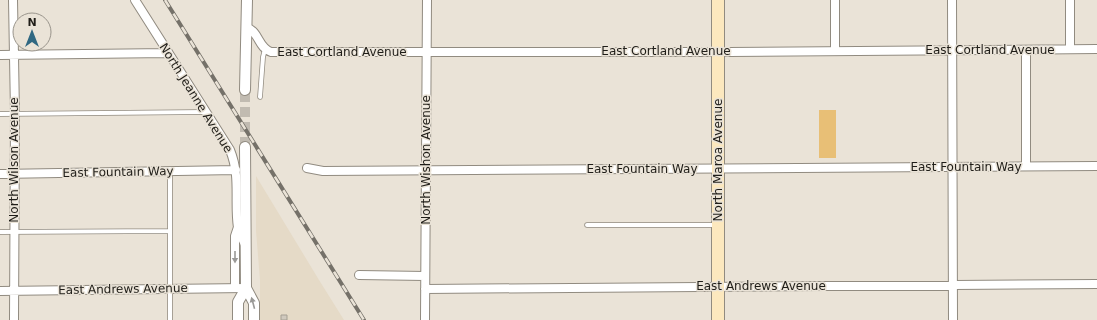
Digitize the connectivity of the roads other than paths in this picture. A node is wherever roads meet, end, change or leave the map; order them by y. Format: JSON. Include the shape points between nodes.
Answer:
{"nodes":[{"id":1,"x":13,"y":0,"type":"edge"},
{"id":2,"x":135,"y":0,"type":"edge"},
{"id":3,"x":248,"y":0,"type":"edge"},
{"id":4,"x":427,"y":0,"type":"edge"},
{"id":5,"x":718,"y":0,"type":"edge"},
{"id":6,"x":835,"y":0,"type":"edge"},
{"id":7,"x":952,"y":0,"type":"edge"},
{"id":8,"x":1070,"y":0,"type":"edge"},
{"id":9,"x":247,"y":28,"type":"junction"},
{"id":10,"x":265,"y":49,"type":"junction"},
{"id":11,"x":1070,"y":49,"type":"junction"},
{"id":12,"x":1097,"y":49,"type":"edge"},
{"id":13,"x":835,"y":50,"type":"junction"},
{"id":14,"x":952,"y":50,"type":"junction"},
{"id":15,"x":1026,"y":50,"type":"junction"},
{"id":16,"x":718,"y":51,"type":"junction"},
{"id":17,"x":427,"y":52,"type":"junction"},
{"id":18,"x":168,"y":53,"type":"junction"},
{"id":19,"x":0,"y":55,"type":"edge"},
{"id":20,"x":13,"y":55,"type":"junction"},
{"id":21,"x":245,"y":90,"type":"tunnel mouth"},
{"id":22,"x":260,"y":97,"type":"dead end"},
{"id":23,"x":206,"y":112,"type":"junction"},
{"id":24,"x":15,"y":113,"type":"junction"},
{"id":25,"x":0,"y":114,"type":"edge"},
{"id":26,"x":245,"y":147,"type":"tunnel mouth"},
{"id":27,"x":1026,"y":166,"type":"junction"},
{"id":28,"x":1097,"y":166,"type":"edge"},
{"id":29,"x":952,"y":167,"type":"junction"},
{"id":30,"x":307,"y":168,"type":"dead end"},
{"id":31,"x":718,"y":168,"type":"junction"},
{"id":32,"x":236,"y":170,"type":"junction"},
{"id":33,"x":170,"y":171,"type":"junction"},
{"id":34,"x":427,"y":171,"type":"junction"},
{"id":35,"x":0,"y":174,"type":"edge"},
{"id":36,"x":13,"y":174,"type":"junction"},
{"id":37,"x":587,"y":225,"type":"dead end"},
{"id":38,"x":718,"y":225,"type":"junction"},
{"id":39,"x":238,"y":227,"type":"junction"},
{"id":40,"x":14,"y":231,"type":"junction"},
{"id":41,"x":170,"y":231,"type":"junction"},
{"id":42,"x":0,"y":232,"type":"edge"},
{"id":43,"x":246,"y":248,"type":"junction"},
{"id":44,"x":359,"y":275,"type":"dead end"},
{"id":45,"x":425,"y":276,"type":"junction"},
{"id":46,"x":1097,"y":284,"type":"edge"},
{"id":47,"x":953,"y":285,"type":"junction"},
{"id":48,"x":718,"y":286,"type":"junction"},
{"id":49,"x":235,"y":288,"type":"junction"},
{"id":50,"x":246,"y":288,"type":"junction"},
{"id":51,"x":170,"y":289,"type":"junction"},
{"id":52,"x":425,"y":289,"type":"junction"},
{"id":53,"x":0,"y":291,"type":"edge"},
{"id":54,"x":14,"y":291,"type":"junction"},
{"id":55,"x":14,"y":320,"type":"edge"},
{"id":56,"x":170,"y":320,"type":"edge"},
{"id":57,"x":238,"y":320,"type":"edge"},
{"id":58,"x":254,"y":320,"type":"edge"},
{"id":59,"x":425,"y":320,"type":"edge"},
{"id":60,"x":718,"y":320,"type":"edge"},
{"id":61,"x":953,"y":320,"type":"edge"}],
"edges":[{"from":1,"to":20,"type":"street","name":"North Wilson Avenue"},
{"from":2,"to":18,"type":"street","name":"North Jeanne Avenue"},
{"from":3,"to":9,"type":"street"},
{"from":4,"to":17,"type":"street","name":"North Wishon Avenue"},
{"from":5,"to":16,"type":"main road","name":"North Maroa Avenue"},
{"from":6,"to":13,"type":"street"},
{"from":7,"to":14,"type":"street"},
{"from":8,"to":11,"type":"street"},
{"from":9,"to":10,"type":"street","name":"East Cortland Avenue","via":[[255,32]]},
{"from":9,"to":21,"type":"street"},
{"from":10,"to":17,"type":"street","name":"East Cortland Avenue","via":[[271,52]]},
{"from":10,"to":22,"type":"lane"},
{"from":11,"to":12,"type":"street","name":"East Cortland Avenue"},
{"from":11,"to":15,"type":"street","name":"East Cortland Avenue"},
{"from":13,"to":14,"type":"street","name":"East Cortland Avenue"},
{"from":13,"to":16,"type":"street","name":"East Cortland Avenue"},
{"from":14,"to":15,"type":"street","name":"East Cortland Avenue"},
{"from":14,"to":29,"type":"street"},
{"from":15,"to":27,"type":"street"},
{"from":16,"to":17,"type":"street","name":"East Cortland Avenue"},
{"from":16,"to":31,"type":"main road","name":"North Maroa Avenue"},
{"from":17,"to":34,"type":"street","name":"North Wishon Avenue"},
{"from":18,"to":20,"type":"street"},
{"from":18,"to":23,"type":"street","name":"North Jeanne Avenue"},
{"from":19,"to":20,"type":"street"},
{"from":20,"to":24,"type":"street","name":"North Wilson Avenue"},
{"from":23,"to":24,"type":"lane"},
{"from":23,"to":32,"type":"street","name":"North Jeanne Avenue","via":[[230,150]]},
{"from":24,"to":25,"type":"lane"},
{"from":24,"to":36,"type":"street","name":"North Wilson Avenue"},
{"from":26,"to":43,"type":"street"},
{"from":27,"to":28,"type":"street","name":"East Fountain Way"},
{"from":27,"to":29,"type":"street","name":"East Fountain Way"},
{"from":29,"to":31,"type":"street","name":"East Fountain Way"},
{"from":29,"to":47,"type":"street"},
{"from":30,"to":34,"type":"street","name":"East Fountain Way","via":[[323,171]]},
{"from":31,"to":34,"type":"street","name":"East Fountain Way"},
{"from":31,"to":38,"type":"main road","name":"North Maroa Avenue"},
{"from":32,"to":33,"type":"street","name":"East Fountain Way"},
{"from":32,"to":39,"type":"street","name":"North Jeanne Avenue"},
{"from":33,"to":36,"type":"street","name":"East Fountain Way"},
{"from":33,"to":41,"type":"lane"},
{"from":34,"to":45,"type":"street","name":"North Wishon Avenue"},
{"from":35,"to":36,"type":"street","name":"East Fountain Way"},
{"from":36,"to":40,"type":"street","name":"North Wilson Avenue"},
{"from":37,"to":38,"type":"lane"},
{"from":38,"to":48,"type":"main road","name":"North Maroa Avenue"},
{"from":39,"to":43,"type":"street","name":"North Jeanne Avenue"},
{"from":39,"to":49,"type":"street","name":"North Jeanne Avenue","one_way":true,"via":[[235,236]]},
{"from":40,"to":41,"type":"lane"},
{"from":40,"to":42,"type":"lane"},
{"from":40,"to":54,"type":"street","name":"North Wilson Avenue"},
{"from":41,"to":51,"type":"lane"},
{"from":43,"to":50,"type":"street"},
{"from":44,"to":45,"type":"street"},
{"from":45,"to":52,"type":"street","name":"North Wishon Avenue"},
{"from":46,"to":47,"type":"street","name":"East Andrews Avenue"},
{"from":47,"to":48,"type":"street","name":"East Andrews Avenue"},
{"from":47,"to":61,"type":"street"},
{"from":48,"to":52,"type":"street","name":"East Andrews Avenue"},
{"from":48,"to":60,"type":"main road","name":"North Maroa Avenue"},
{"from":49,"to":50,"type":"street","name":"East Andrews Avenue"},
{"from":49,"to":51,"type":"street","name":"East Andrews Avenue"},
{"from":50,"to":57,"type":"street","via":[[238,302]]},
{"from":58,"to":50,"type":"street","one_way":true,"via":[[254,303]]},
{"from":51,"to":54,"type":"street","name":"East Andrews Avenue"},
{"from":51,"to":56,"type":"lane"},
{"from":52,"to":59,"type":"street","name":"North Wishon Avenue"},
{"from":53,"to":54,"type":"street","name":"East Andrews Avenue"},
{"from":54,"to":55,"type":"street","name":"North Wilson Avenue"}]}
